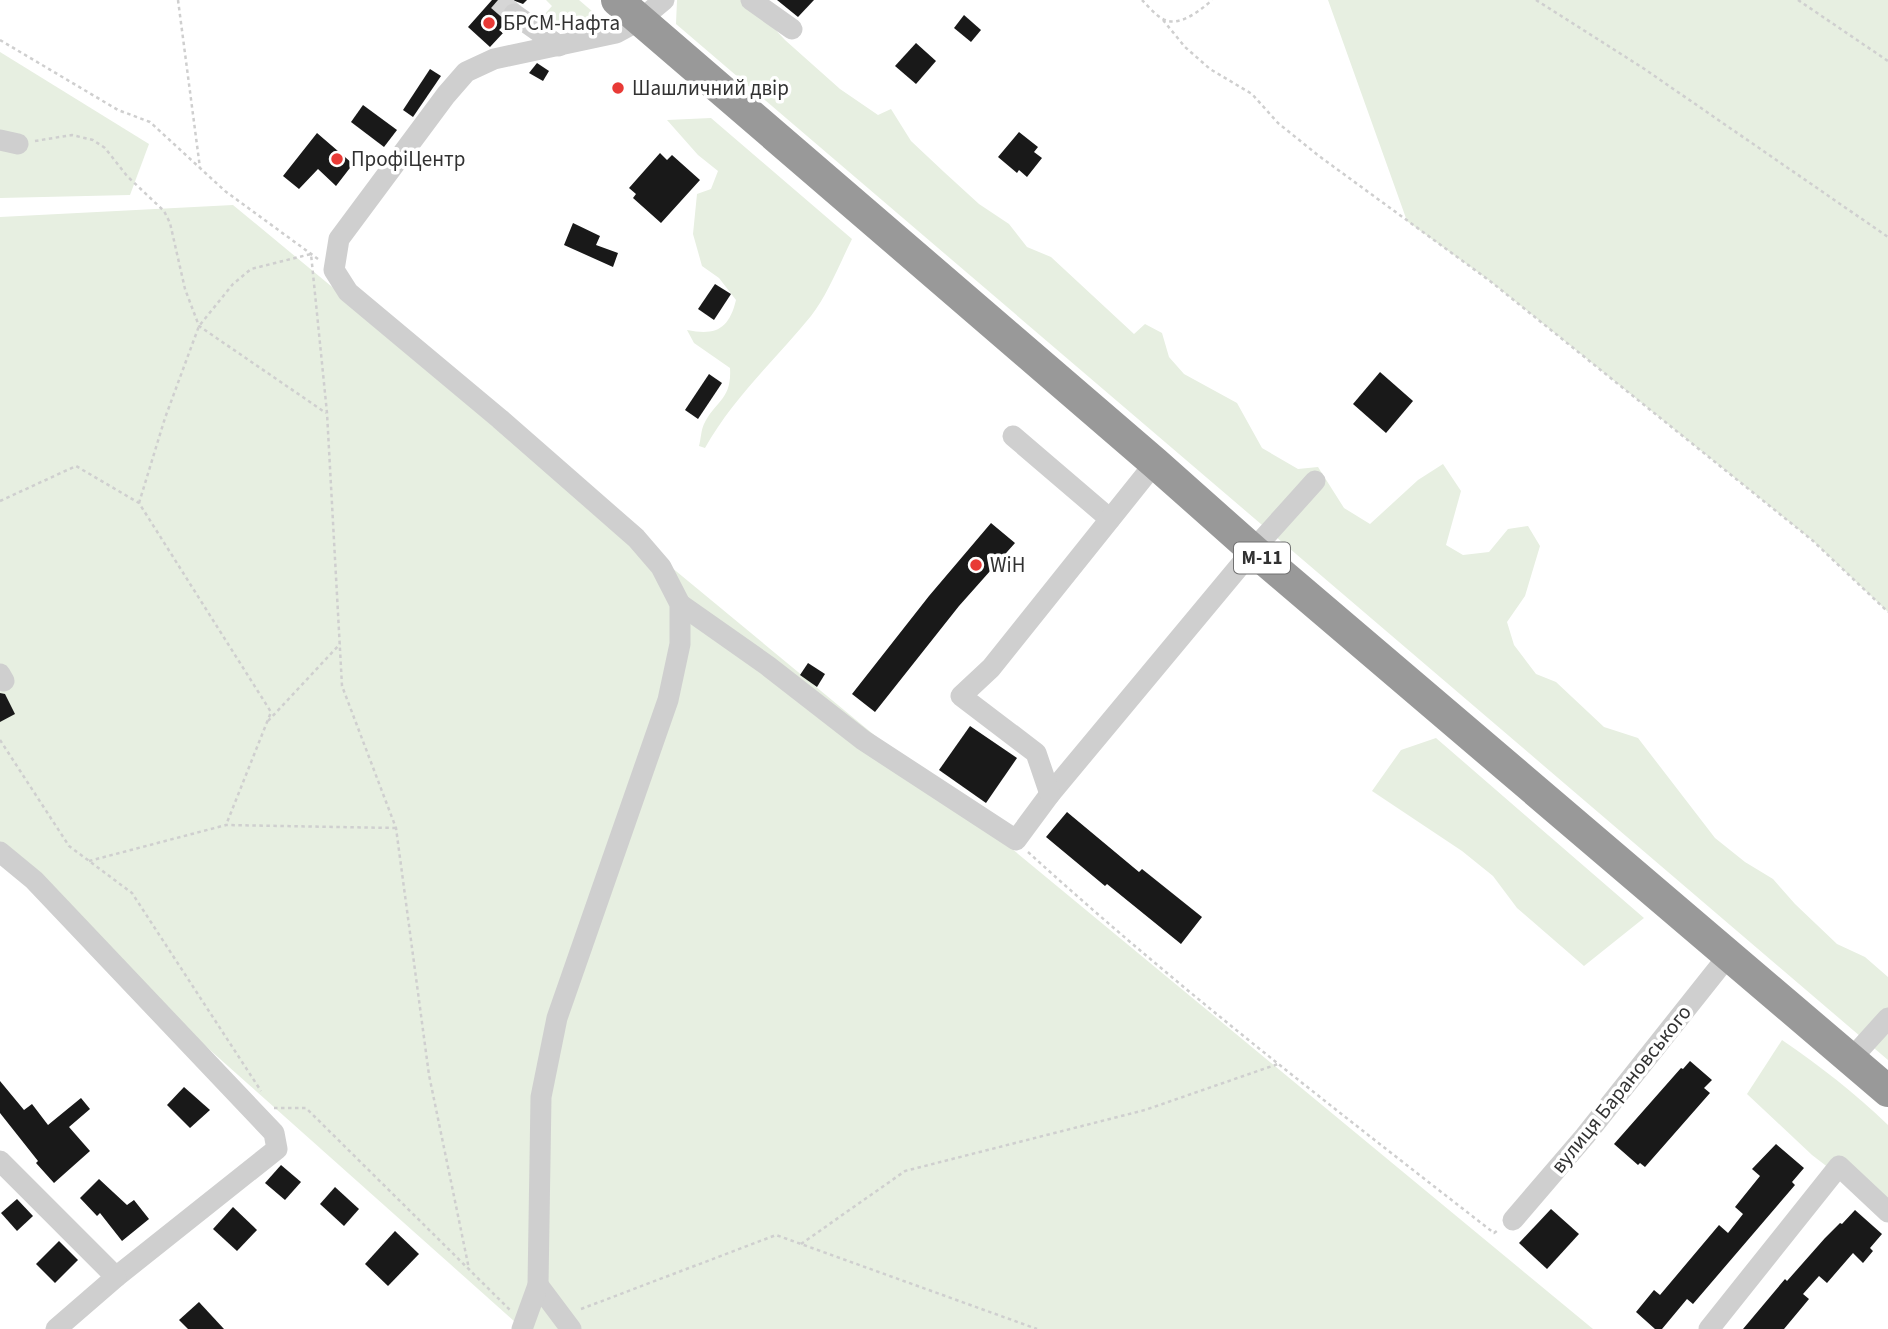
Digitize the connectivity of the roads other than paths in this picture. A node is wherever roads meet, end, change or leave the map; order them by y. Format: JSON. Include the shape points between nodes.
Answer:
{"nodes":[{"id":1,"x":751,"y":0,"type":"edge"},
{"id":2,"x":640,"y":7,"type":"edge"},
{"id":3,"x":514,"y":14,"type":"tunnel mouth"},
{"id":4,"x":792,"y":29,"type":"dead end"},
{"id":5,"x":559,"y":46,"type":"junction"},
{"id":6,"x":1013,"y":436,"type":"dead end"},
{"id":7,"x":1155,"y":463,"type":"junction"},
{"id":8,"x":1315,"y":481,"type":"dead end"},
{"id":9,"x":1110,"y":519,"type":"junction"},
{"id":10,"x":1253,"y":550,"type":"junction"},
{"id":11,"x":681,"y":604,"type":"junction"},
{"id":12,"x":1050,"y":794,"type":"junction"},
{"id":13,"x":0,"y":852,"type":"edge"},
{"id":14,"x":1728,"y":956,"type":"junction"},
{"id":15,"x":1888,"y":1018,"type":"edge"},
{"id":16,"x":1851,"y":1059,"type":"junction"},
{"id":17,"x":1888,"y":1091,"type":"edge"},
{"id":18,"x":0,"y":1161,"type":"edge"},
{"id":19,"x":1888,"y":1212,"type":"edge"},
{"id":20,"x":1513,"y":1220,"type":"road end"},
{"id":21,"x":116,"y":1277,"type":"junction"},
{"id":22,"x":538,"y":1285,"type":"junction"},
{"id":23,"x":566,"y":1323,"type":"edge"},
{"id":24,"x":524,"y":1327,"type":"edge"},
{"id":25,"x":56,"y":1329,"type":"edge"},
{"id":26,"x":1709,"y":1329,"type":"edge"}],
"edges":[{"from":1,"to":4,"type":"street"},
{"from":2,"to":5,"type":"street","via":[[616,33]]},
{"from":2,"to":7,"type":"highway","number":"М-11"},
{"from":3,"to":5,"type":"street"},
{"from":5,"to":11,"type":"street","via":[[494,59],[467,72],[339,239],[334,270],[348,292],[636,538],[661,566]]},
{"from":6,"to":9,"type":"street"},
{"from":7,"to":9,"type":"street"},
{"from":7,"to":10,"type":"highway","number":"М-11"},
{"from":8,"to":10,"type":"street"},
{"from":9,"to":12,"type":"street","via":[[990,668],[961,696],[1036,753]]},
{"from":10,"to":12,"type":"street"},
{"from":10,"to":14,"type":"highway","number":"М-11"},
{"from":11,"to":12,"type":"street","via":[[863,740],[1016,840]]},
{"from":11,"to":22,"type":"street","via":[[680,645],[668,700],[557,1018],[541,1097]]},
{"from":13,"to":21,"type":"street","via":[[34,880],[258,1103],[274,1133],[277,1149]]},
{"from":14,"to":16,"type":"highway","number":"М-11"},
{"from":14,"to":20,"type":"street","name":"вулиця Барановського"},
{"from":15,"to":16,"type":"street"},
{"from":16,"to":17,"type":"highway","number":"М-11"},
{"from":18,"to":21,"type":"street"},
{"from":19,"to":26,"type":"street","via":[[1839,1166]]},
{"from":21,"to":25,"type":"street"},
{"from":22,"to":23,"type":"street"},
{"from":22,"to":24,"type":"street"}]}
